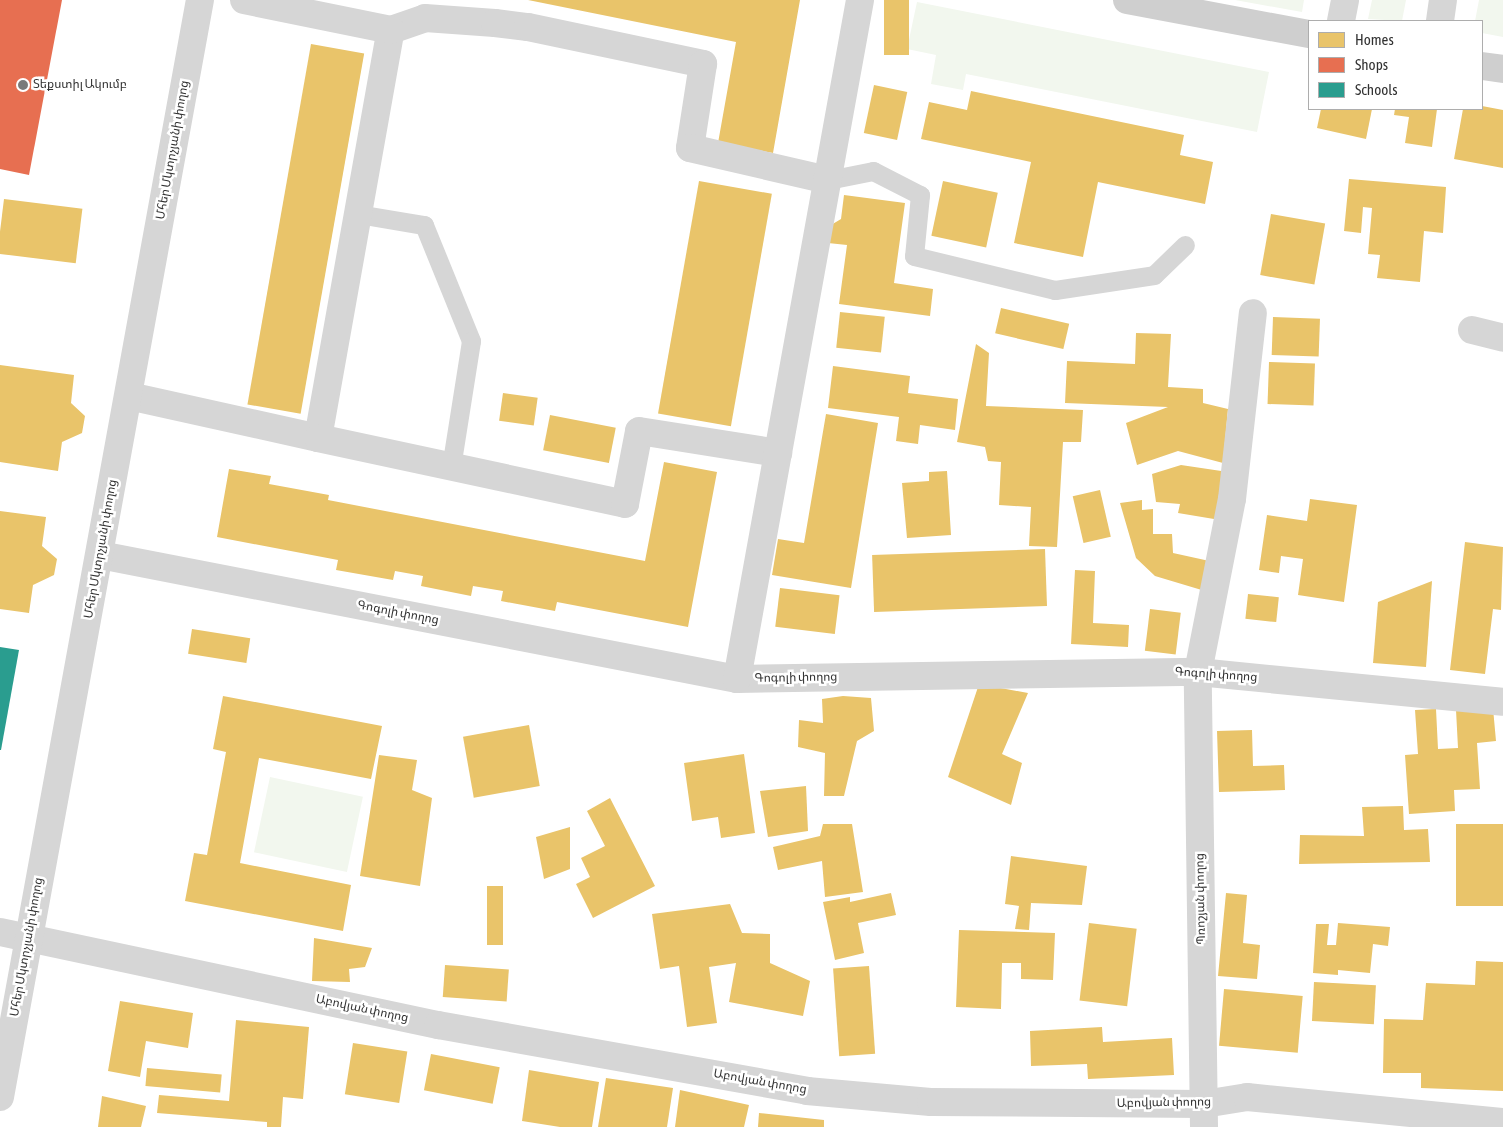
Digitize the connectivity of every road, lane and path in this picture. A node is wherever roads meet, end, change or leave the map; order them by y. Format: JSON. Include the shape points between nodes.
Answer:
{"nodes":[{"id":1,"x":200,"y":0,"type":"edge"},
{"id":2,"x":244,"y":0,"type":"edge"},
{"id":3,"x":860,"y":0,"type":"edge"},
{"id":4,"x":1127,"y":0,"type":"edge"},
{"id":5,"x":1345,"y":0,"type":"edge"},
{"id":6,"x":1443,"y":0,"type":"edge"},
{"id":7,"x":1341,"y":20,"type":"edge"},
{"id":8,"x":1440,"y":20,"type":"edge"},
{"id":9,"x":391,"y":30,"type":"junction"},
{"id":10,"x":1308,"y":34,"type":"edge"},
{"id":11,"x":1483,"y":66,"type":"edge"},
{"id":12,"x":1503,"y":70,"type":"edge"},
{"id":13,"x":828,"y":180,"type":"junction"},
{"id":14,"x":358,"y":214,"type":"junction"},
{"id":15,"x":1185,"y":245,"type":"dead end"},
{"id":16,"x":1253,"y":313,"type":"dead end"},
{"id":17,"x":1472,"y":330,"type":"dead end"},
{"id":18,"x":1503,"y":338,"type":"edge"},
{"id":19,"x":129,"y":396,"type":"junction"},
{"id":20,"x":318,"y":438,"type":"junction"},
{"id":21,"x":778,"y":453,"type":"junction"},
{"id":22,"x":451,"y":467,"type":"junction"},
{"id":23,"x":100,"y":555,"type":"junction"},
{"id":24,"x":1198,"y":672,"type":"junction"},
{"id":25,"x":737,"y":679,"type":"junction"},
{"id":26,"x":1503,"y":702,"type":"edge"},
{"id":27,"x":0,"y":932,"type":"edge"},
{"id":28,"x":29,"y":937,"type":"junction"},
{"id":29,"x":0,"y":1098,"type":"edge"},
{"id":30,"x":1204,"y":1116,"type":"edge"},
{"id":31,"x":1503,"y":1122,"type":"edge"}],
"edges":[{"from":1,"to":19,"type":"street","name":"Մհեր Մկտրչյանի փողոց"},
{"from":2,"to":9,"type":"street"},
{"from":3,"to":13,"type":"street"},
{"from":4,"to":10,"type":"street"},
{"from":5,"to":7,"type":"street"},
{"from":6,"to":8,"type":"street"},
{"from":9,"to":13,"type":"street","via":[[425,18],[495,23],[556,32],[703,64],[690,148]]},
{"from":9,"to":14,"type":"street"},
{"from":11,"to":12,"type":"street"},
{"from":13,"to":15,"type":"lane","via":[[873,171],[920,195],[914,256],[1055,290],[1154,275]]},
{"from":13,"to":21,"type":"street"},
{"from":14,"to":20,"type":"street"},
{"from":14,"to":22,"type":"lane","via":[[424,225],[471,341]]},
{"from":16,"to":24,"type":"street","name":"Պռոշյան փողոց","via":[[1232,499]]},
{"from":17,"to":18,"type":"street"},
{"from":19,"to":20,"type":"street"},
{"from":19,"to":23,"type":"street","name":"Մհեր Մկտրչյանի փողոց"},
{"from":20,"to":22,"type":"street"},
{"from":21,"to":22,"type":"street","via":[[639,431],[625,504]]},
{"from":21,"to":25,"type":"street"},
{"from":23,"to":25,"type":"street","name":"Գոգոլի փողոց"},
{"from":23,"to":28,"type":"street","name":"Մհեր Մկտրչյանի փողոց"},
{"from":24,"to":25,"type":"street","name":"Գոգոլի փողոց"},
{"from":24,"to":26,"type":"street","name":"Գոգոլի փողոց"},
{"from":24,"to":30,"type":"street","name":"Պռոշյան փողոց"},
{"from":27,"to":28,"type":"street","name":"Աբովյան փողոց"},
{"from":28,"to":29,"type":"street","name":"Մհեր Մկտրչյանի փողոց"},
{"from":28,"to":30,"type":"street","name":"Աբովյան փողոց","via":[[438,1025],[807,1091],[931,1102]]},
{"from":30,"to":31,"type":"street","name":"Աբովյան փողոց","via":[[1247,1097]]}]}
